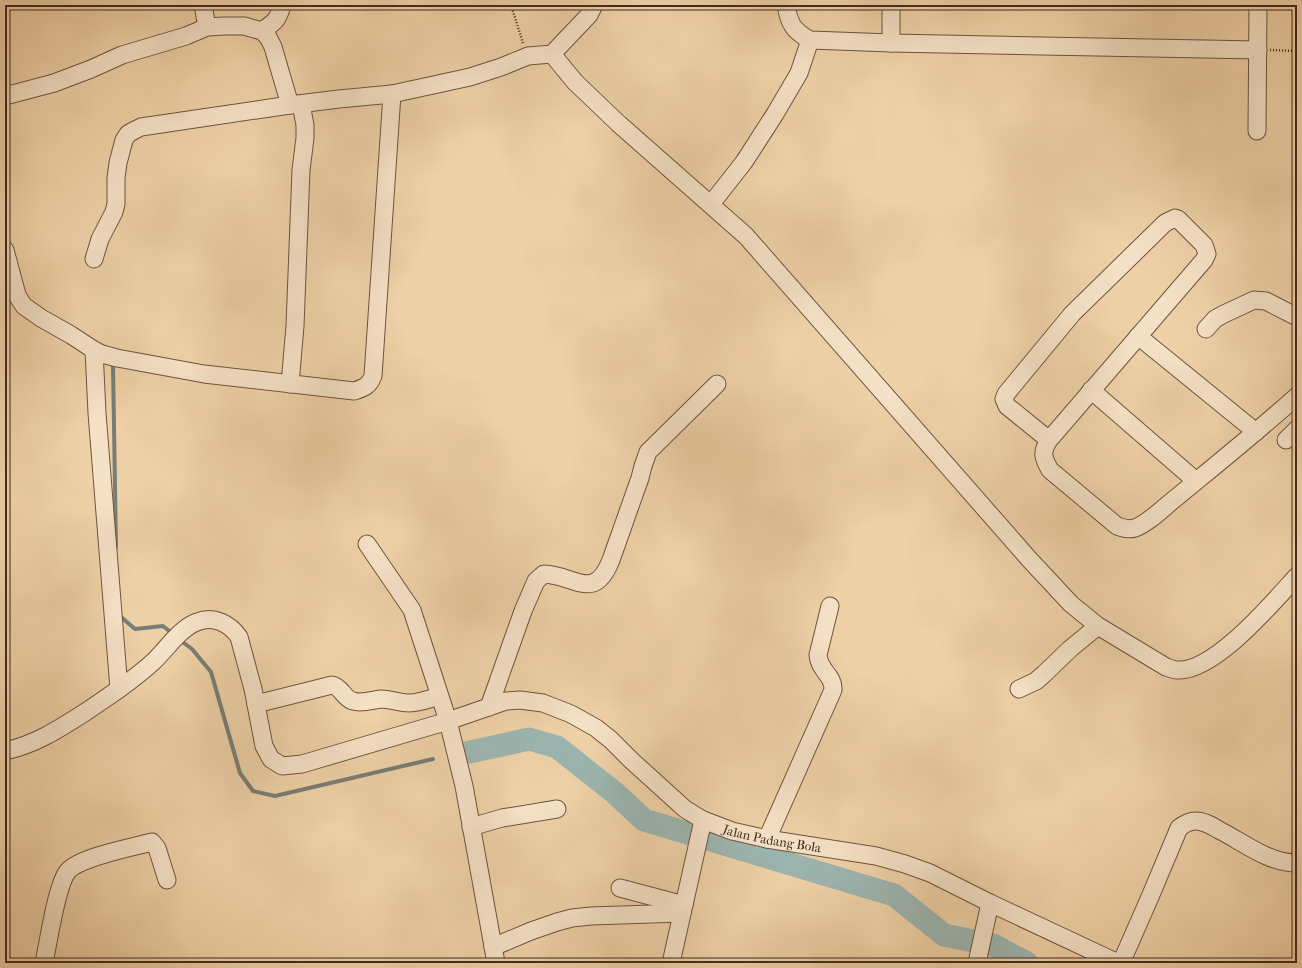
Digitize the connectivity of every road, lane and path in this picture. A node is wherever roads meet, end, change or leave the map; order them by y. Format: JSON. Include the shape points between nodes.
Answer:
{"nodes":[{"id":1,"x":203,"y":5,"type":"edge"},
{"id":2,"x":282,"y":5,"type":"edge"},
{"id":3,"x":511,"y":5,"type":"edge"},
{"id":4,"x":594,"y":5,"type":"edge"},
{"id":5,"x":786,"y":5,"type":"edge"},
{"id":6,"x":891,"y":5,"type":"edge"},
{"id":7,"x":1258,"y":5,"type":"edge"},
{"id":8,"x":208,"y":28,"type":"junction"},
{"id":9,"x":262,"y":31,"type":"junction"},
{"id":10,"x":810,"y":40,"type":"junction"},
{"id":11,"x":891,"y":43,"type":"junction"},
{"id":12,"x":1258,"y":50,"type":"junction"},
{"id":13,"x":1297,"y":52,"type":"edge"},
{"id":14,"x":552,"y":54,"type":"junction"},
{"id":15,"x":528,"y":56,"type":"junction"},
{"id":16,"x":392,"y":94,"type":"junction"},
{"id":17,"x":5,"y":96,"type":"edge"},
{"id":18,"x":295,"y":104,"type":"junction"},
{"id":19,"x":1257,"y":131,"type":"dead end"},
{"id":20,"x":711,"y":204,"type":"junction"},
{"id":21,"x":5,"y":250,"type":"edge"},
{"id":22,"x":94,"y":259,"type":"dead end"},
{"id":23,"x":1297,"y":317,"type":"edge"},
{"id":24,"x":1206,"y":329,"type":"dead end"},
{"id":25,"x":1138,"y":336,"type":"junction"},
{"id":26,"x":101,"y":353,"type":"junction"},
{"id":27,"x":290,"y":384,"type":"junction"},
{"id":28,"x":717,"y":384,"type":"dead end"},
{"id":29,"x":1091,"y":390,"type":"junction"},
{"id":30,"x":1297,"y":396,"type":"edge"},
{"id":31,"x":1256,"y":432,"type":"junction"},
{"id":32,"x":1049,"y":440,"type":"junction"},
{"id":33,"x":1196,"y":481,"type":"junction"},
{"id":34,"x":367,"y":544,"type":"dead end"},
{"id":35,"x":1297,"y":576,"type":"edge"},
{"id":36,"x":830,"y":606,"type":"dead end"},
{"id":37,"x":1098,"y":626,"type":"junction"},
{"id":38,"x":119,"y":689,"type":"junction"},
{"id":39,"x":1019,"y":689,"type":"dead end"},
{"id":40,"x":439,"y":696,"type":"junction"},
{"id":41,"x":256,"y":704,"type":"junction"},
{"id":42,"x":489,"y":707,"type":"junction"},
{"id":43,"x":448,"y":721,"type":"junction"},
{"id":44,"x":5,"y":751,"type":"edge"},
{"id":45,"x":557,"y":809,"type":"dead end"},
{"id":46,"x":471,"y":827,"type":"junction"},
{"id":47,"x":700,"y":833,"type":"junction"},
{"id":48,"x":767,"y":839,"type":"junction"},
{"id":49,"x":1297,"y":863,"type":"edge"},
{"id":50,"x":167,"y":880,"type":"dead end"},
{"id":51,"x":620,"y":888,"type":"dead end"},
{"id":52,"x":990,"y":903,"type":"junction"},
{"id":53,"x":683,"y":909,"type":"junction"},
{"id":54,"x":495,"y":955,"type":"edge"},
{"id":55,"x":977,"y":960,"type":"edge"},
{"id":56,"x":44,"y":963,"type":"edge"},
{"id":57,"x":671,"y":963,"type":"edge"},
{"id":58,"x":1119,"y":963,"type":"edge"}],
"edges":[{"from":1,"to":8,"type":"street"},
{"from":2,"to":9,"type":"street","via":[[276,20]]},
{"from":3,"to":15,"type":"path"},
{"from":4,"to":14,"type":"street","via":[[589,15]]},
{"from":5,"to":10,"type":"street","via":[[792,26],[800,35]]},
{"from":6,"to":11,"type":"street"},
{"from":7,"to":12,"type":"street"},
{"from":8,"to":9,"type":"street","via":[[244,26]]},
{"from":8,"to":17,"type":"street","via":[[122,55],[54,83]]},
{"from":9,"to":18,"type":"street","via":[[273,47]]},
{"from":10,"to":11,"type":"street"},
{"from":10,"to":20,"type":"street","via":[[798,73],[775,114],[744,162]]},
{"from":11,"to":12,"type":"street"},
{"from":12,"to":13,"type":"path"},
{"from":12,"to":19,"type":"street"},
{"from":14,"to":15,"type":"street"},
{"from":14,"to":20,"type":"street","via":[[575,82]]},
{"from":15,"to":16,"type":"street","via":[[470,77]]},
{"from":16,"to":18,"type":"street"},
{"from":16,"to":27,"type":"street","via":[[373,376],[370,384],[364,389],[354,391]]},
{"from":18,"to":22,"type":"street","via":[[141,127],[128,134],[118,163],[114,212],[100,239]]},
{"from":18,"to":27,"type":"street","via":[[305,125],[305,138],[301,170],[295,326]]},
{"from":20,"to":37,"type":"street","via":[[746,236],[1029,559],[1071,604]]},
{"from":21,"to":26,"type":"street","via":[[16,291],[22,303]]},
{"from":23,"to":24,"type":"street","via":[[1260,299],[1224,314]]},
{"from":25,"to":29,"type":"street"},
{"from":25,"to":31,"type":"street"},
{"from":25,"to":32,"type":"street","via":[[1207,254],[1204,245],[1175,218],[1165,223],[1086,298],[1010,388],[1004,399],[1007,406]]},
{"from":26,"to":27,"type":"street","via":[[204,374]]},
{"from":26,"to":38,"type":"street","via":[[97,413]]},
{"from":28,"to":42,"type":"street","via":[[648,452],[607,572],[593,583],[584,584],[544,574],[536,581],[523,610]]},
{"from":29,"to":32,"type":"street"},
{"from":29,"to":33,"type":"street"},
{"from":30,"to":31,"type":"street"},
{"from":31,"to":33,"type":"street"},
{"from":32,"to":33,"type":"street","via":[[1043,451],[1050,470],[1122,528],[1136,527],[1148,520]]},
{"from":34,"to":40,"type":"street","via":[[412,610]]},
{"from":35,"to":37,"type":"street","via":[[1250,628],[1198,666],[1187,669],[1166,667]]},
{"from":36,"to":48,"type":"street","via":[[818,662],[832,681],[833,690]]},
{"from":37,"to":39,"type":"street","via":[[1036,681]]},
{"from":38,"to":41,"type":"street","name":"Jalan Padang Bola","via":[[153,662],[187,627],[198,621],[220,621],[235,631],[239,637]]},
{"from":38,"to":44,"type":"street","via":[[74,720],[38,740]]},
{"from":40,"to":41,"type":"street","via":[[414,703],[384,699],[359,702],[346,698],[340,688],[332,685]]},
{"from":40,"to":43,"type":"street"},
{"from":41,"to":43,"type":"street","name":"Jalan Padang Bola","via":[[264,746],[271,759],[282,766],[302,764]]},
{"from":42,"to":43,"type":"street","name":"Jalan Padang Bola"},
{"from":42,"to":47,"type":"street","name":"Jalan Padang Bola","via":[[506,701],[543,703],[596,728],[685,809]]},
{"from":43,"to":46,"type":"street"},
{"from":45,"to":46,"type":"street","via":[[502,818]]},
{"from":46,"to":54,"type":"street"},
{"from":47,"to":48,"type":"street","name":"Jalan Padang Bola","via":[[732,832]]},
{"from":47,"to":53,"type":"street"},
{"from":48,"to":52,"type":"street","name":"Jalan Padang Bola","via":[[876,856],[906,864]]},
{"from":49,"to":58,"type":"street","via":[[1277,860],[1206,824],[1187,822],[1179,828]]},
{"from":50,"to":56,"type":"street","via":[[157,848],[152,842],[76,865],[68,871],[60,888]]},
{"from":51,"to":53,"type":"street"},
{"from":52,"to":55,"type":"street"},
{"from":52,"to":58,"type":"street","name":"Jalan Padang Bola"},
{"from":53,"to":54,"type":"street","via":[[572,918],[531,931]]},
{"from":53,"to":57,"type":"street"}]}
